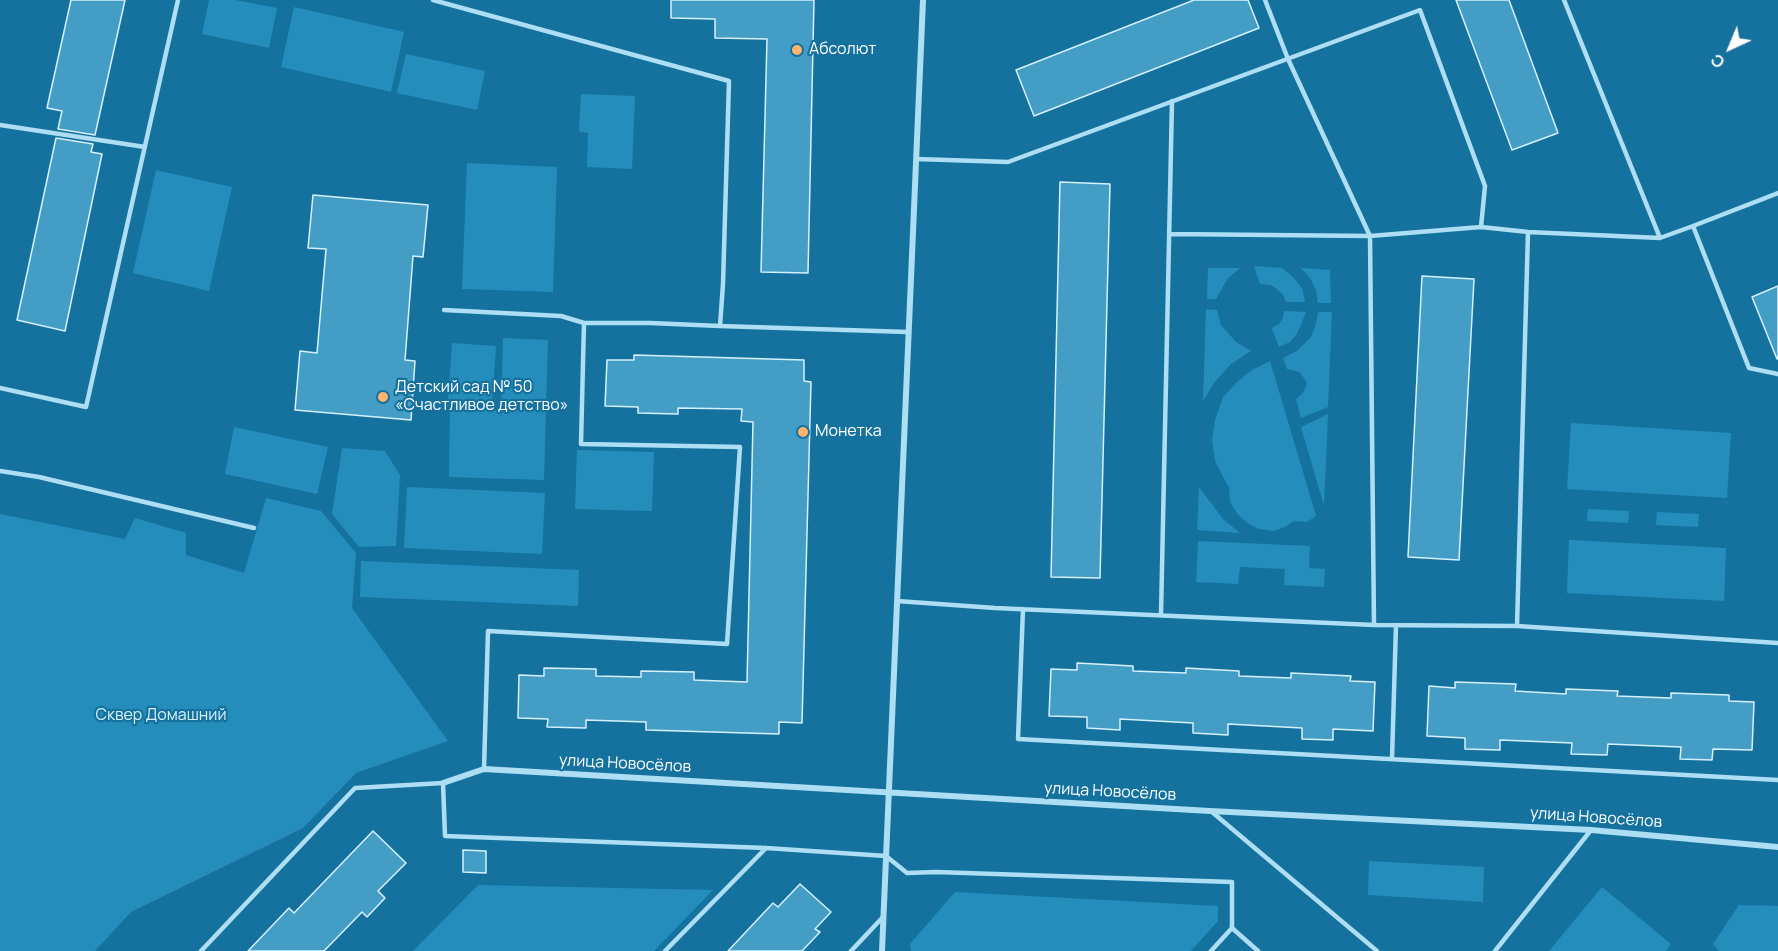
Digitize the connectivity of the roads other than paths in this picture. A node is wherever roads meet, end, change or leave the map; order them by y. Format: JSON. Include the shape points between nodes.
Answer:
{"nodes":[{"id":1,"x":178,"y":0,"type":"edge"},
{"id":2,"x":433,"y":0,"type":"edge"},
{"id":3,"x":923,"y":0,"type":"edge"},
{"id":4,"x":1265,"y":0,"type":"edge"},
{"id":5,"x":1564,"y":0,"type":"edge"},
{"id":6,"x":1288,"y":59,"type":"junction"},
{"id":7,"x":1173,"y":101,"type":"junction"},
{"id":8,"x":0,"y":125,"type":"edge"},
{"id":9,"x":144,"y":147,"type":"junction"},
{"id":10,"x":916,"y":159,"type":"junction"},
{"id":11,"x":1778,"y":193,"type":"edge"},
{"id":12,"x":1694,"y":226,"type":"junction"},
{"id":13,"x":1481,"y":227,"type":"junction"},
{"id":14,"x":1528,"y":232,"type":"junction"},
{"id":15,"x":1169,"y":234,"type":"junction"},
{"id":16,"x":1370,"y":236,"type":"junction"},
{"id":17,"x":1660,"y":238,"type":"junction"},
{"id":18,"x":444,"y":310,"type":"dead end"},
{"id":19,"x":584,"y":323,"type":"junction"},
{"id":20,"x":720,"y":326,"type":"junction"},
{"id":21,"x":908,"y":332,"type":"junction"},
{"id":22,"x":1778,"y":374,"type":"edge"},
{"id":23,"x":0,"y":388,"type":"edge"},
{"id":24,"x":0,"y":471,"type":"edge"},
{"id":25,"x":254,"y":528,"type":"dead end"},
{"id":26,"x":897,"y":601,"type":"junction"},
{"id":27,"x":1023,"y":609,"type":"junction"},
{"id":28,"x":1161,"y":615,"type":"junction"},
{"id":29,"x":1374,"y":625,"type":"junction"},
{"id":30,"x":1396,"y":625,"type":"junction"},
{"id":31,"x":1517,"y":626,"type":"junction"},
{"id":32,"x":1778,"y":643,"type":"edge"},
{"id":33,"x":1392,"y":759,"type":"junction"},
{"id":34,"x":484,"y":769,"type":"junction"},
{"id":35,"x":1778,"y":780,"type":"edge"},
{"id":36,"x":443,"y":783,"type":"junction"},
{"id":37,"x":889,"y":793,"type":"junction"},
{"id":38,"x":1210,"y":811,"type":"junction"},
{"id":39,"x":1590,"y":830,"type":"junction"},
{"id":40,"x":1778,"y":847,"type":"edge"},
{"id":41,"x":766,"y":848,"type":"junction"},
{"id":42,"x":886,"y":856,"type":"junction"},
{"id":43,"x":883,"y":917,"type":"junction"},
{"id":44,"x":1232,"y":928,"type":"junction"},
{"id":45,"x":201,"y":951,"type":"edge"},
{"id":46,"x":665,"y":951,"type":"edge"},
{"id":47,"x":851,"y":951,"type":"edge"},
{"id":48,"x":882,"y":951,"type":"edge"},
{"id":49,"x":1211,"y":951,"type":"edge"},
{"id":50,"x":1258,"y":951,"type":"edge"},
{"id":51,"x":1377,"y":951,"type":"edge"},
{"id":52,"x":1495,"y":951,"type":"edge"}],
"edges":[{"from":1,"to":9,"type":"lane"},
{"from":2,"to":20,"type":"lane","via":[[729,81]]},
{"from":3,"to":10,"type":"street"},
{"from":4,"to":6,"type":"lane"},
{"from":5,"to":17,"type":"lane"},
{"from":6,"to":7,"type":"lane"},
{"from":6,"to":13,"type":"lane","via":[[1420,10],[1485,186]]},
{"from":6,"to":16,"type":"lane"},
{"from":7,"to":10,"type":"lane","via":[[1008,162]]},
{"from":7,"to":15,"type":"lane"},
{"from":8,"to":9,"type":"lane"},
{"from":9,"to":23,"type":"lane","via":[[86,407]]},
{"from":10,"to":21,"type":"street"},
{"from":11,"to":12,"type":"lane"},
{"from":12,"to":17,"type":"lane"},
{"from":12,"to":22,"type":"lane","via":[[1749,368]]},
{"from":13,"to":14,"type":"lane"},
{"from":13,"to":16,"type":"lane"},
{"from":14,"to":17,"type":"lane"},
{"from":14,"to":31,"type":"lane"},
{"from":15,"to":16,"type":"lane"},
{"from":15,"to":28,"type":"lane"},
{"from":16,"to":29,"type":"lane"},
{"from":18,"to":19,"type":"lane","via":[[561,316]]},
{"from":19,"to":20,"type":"lane"},
{"from":19,"to":34,"type":"lane","via":[[581,444],[740,447],[727,644],[488,631]]},
{"from":20,"to":21,"type":"lane"},
{"from":21,"to":26,"type":"street"},
{"from":24,"to":25,"type":"lane","via":[[50,479]]},
{"from":26,"to":27,"type":"lane"},
{"from":26,"to":37,"type":"street"},
{"from":27,"to":28,"type":"lane"},
{"from":27,"to":33,"type":"lane","via":[[1018,739]]},
{"from":28,"to":29,"type":"lane"},
{"from":29,"to":30,"type":"lane"},
{"from":30,"to":31,"type":"lane"},
{"from":30,"to":33,"type":"lane"},
{"from":31,"to":32,"type":"lane"},
{"from":33,"to":35,"type":"lane"},
{"from":34,"to":36,"type":"street","name":"улица Новосёлов"},
{"from":34,"to":37,"type":"street","name":"улица Новосёлов"},
{"from":36,"to":41,"type":"lane","via":[[445,836]]},
{"from":36,"to":45,"type":"lane","via":[[356,788]]},
{"from":37,"to":38,"type":"street","name":"улица Новосёлов"},
{"from":37,"to":42,"type":"street"},
{"from":38,"to":39,"type":"street","name":"улица Новосёлов"},
{"from":38,"to":51,"type":"lane"},
{"from":39,"to":40,"type":"street","name":"улица Новосёлов"},
{"from":39,"to":52,"type":"lane"},
{"from":41,"to":42,"type":"lane"},
{"from":41,"to":46,"type":"lane"},
{"from":42,"to":43,"type":"street"},
{"from":42,"to":44,"type":"lane","via":[[907,873],[1232,882]]},
{"from":43,"to":47,"type":"lane"},
{"from":43,"to":48,"type":"street"},
{"from":44,"to":49,"type":"lane"},
{"from":44,"to":50,"type":"lane"}]}
